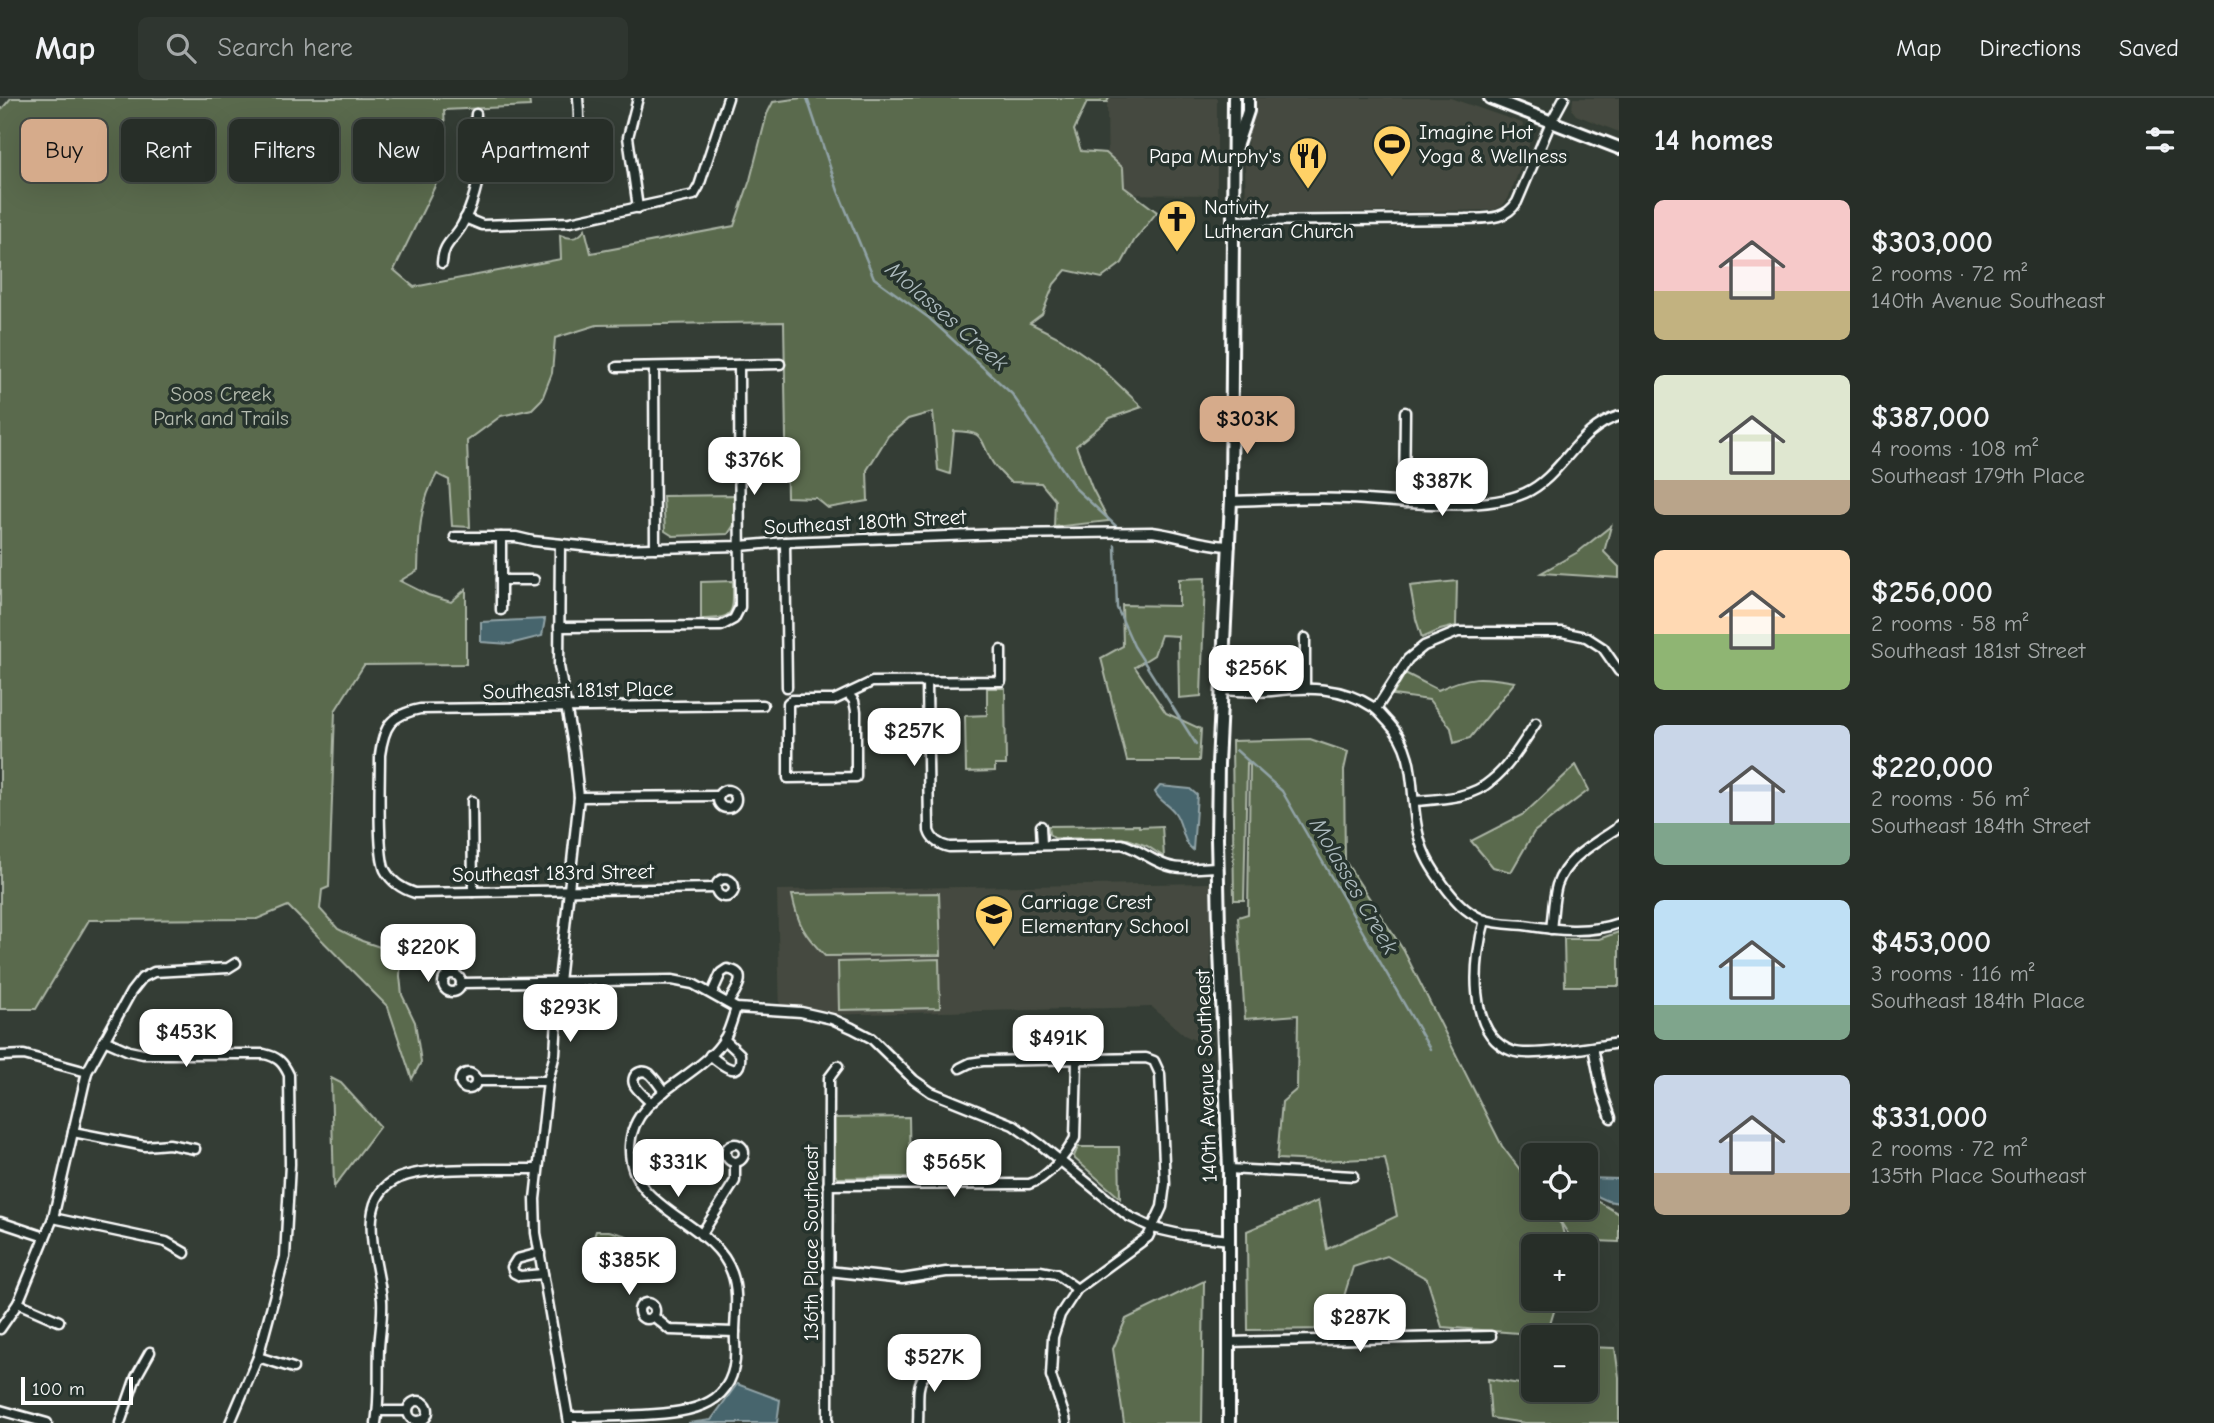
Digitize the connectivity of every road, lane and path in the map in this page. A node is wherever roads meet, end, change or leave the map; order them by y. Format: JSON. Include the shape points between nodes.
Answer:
{"nodes":[{"id":1,"x":578,"y":98,"type":"edge"},
{"id":2,"x":638,"y":98,"type":"edge"},
{"id":3,"x":728,"y":98,"type":"edge"},
{"id":4,"x":1234,"y":98,"type":"edge"},
{"id":5,"x":1248,"y":98,"type":"edge"},
{"id":6,"x":1490,"y":98,"type":"edge"},
{"id":7,"x":1564,"y":98,"type":"edge"},
{"id":8,"x":476,"y":114,"type":"dead end"},
{"id":9,"x":476,"y":119,"type":"edge"},
{"id":10,"x":579,"y":119,"type":"edge"},
{"id":11,"x":1551,"y":122,"type":"junction"},
{"id":12,"x":1619,"y":148,"type":"edge"},
{"id":13,"x":1233,"y":156,"type":"junction"},
{"id":14,"x":476,"y":182,"type":"edge"},
{"id":15,"x":638,"y":208,"type":"junction"},
{"id":16,"x":465,"y":218,"type":"junction"},
{"id":17,"x":1233,"y":221,"type":"junction"},
{"id":18,"x":442,"y":263,"type":"dead end"},
{"id":19,"x":780,"y":364,"type":"dead end"},
{"id":20,"x":739,"y":365,"type":"junction"},
{"id":21,"x":654,"y":366,"type":"junction"},
{"id":22,"x":617,"y":367,"type":"dead end"},
{"id":23,"x":1405,"y":412,"type":"dead end"},
{"id":24,"x":1619,"y":416,"type":"edge"},
{"id":25,"x":1231,"y":500,"type":"junction"},
{"id":26,"x":1404,"y":503,"type":"junction"},
{"id":27,"x":455,"y":537,"type":"dead end"},
{"id":28,"x":501,"y":537,"type":"junction"},
{"id":29,"x":785,"y":541,"type":"junction"},
{"id":30,"x":560,"y":544,"type":"junction"},
{"id":31,"x":1230,"y":546,"type":"junction"},
{"id":32,"x":740,"y":547,"type":"junction"},
{"id":33,"x":655,"y":548,"type":"junction"},
{"id":34,"x":501,"y":580,"type":"junction"},
{"id":35,"x":534,"y":580,"type":"dead end"},
{"id":36,"x":501,"y":610,"type":"dead end"},
{"id":37,"x":559,"y":627,"type":"junction"},
{"id":38,"x":1305,"y":638,"type":"dead end"},
{"id":39,"x":1000,"y":650,"type":"dead end"},
{"id":40,"x":1619,"y":671,"type":"edge"},
{"id":41,"x":927,"y":682,"type":"junction"},
{"id":42,"x":787,"y":687,"type":"dead end"},
{"id":43,"x":1223,"y":687,"type":"junction"},
{"id":44,"x":1305,"y":687,"type":"junction"},
{"id":45,"x":848,"y":694,"type":"junction"},
{"id":46,"x":763,"y":705,"type":"dead end"},
{"id":47,"x":567,"y":707,"type":"junction"},
{"id":48,"x":1376,"y":709,"type":"junction"},
{"id":49,"x":1536,"y":723,"type":"dead end"},
{"id":50,"x":719,"y":796,"type":"dead end"},
{"id":51,"x":579,"y":797,"type":"junction"},
{"id":52,"x":472,"y":801,"type":"dead end"},
{"id":53,"x":1414,"y":801,"type":"junction"},
{"id":54,"x":1619,"y":825,"type":"edge"},
{"id":55,"x":1041,"y":826,"type":"dead end"},
{"id":56,"x":1042,"y":845,"type":"junction"},
{"id":57,"x":1218,"y":867,"type":"junction"},
{"id":58,"x":393,"y":882,"type":"joint"},
{"id":59,"x":716,"y":888,"type":"dead end"},
{"id":60,"x":569,"y":891,"type":"junction"},
{"id":61,"x":473,"y":892,"type":"junction"},
{"id":62,"x":1485,"y":920,"type":"junction"},
{"id":63,"x":1619,"y":923,"type":"edge"},
{"id":64,"x":1551,"y":929,"type":"junction"},
{"id":65,"x":236,"y":963,"type":"dead end"},
{"id":66,"x":559,"y":982,"type":"junction"},
{"id":67,"x":461,"y":983,"type":"dead end"},
{"id":68,"x":712,"y":993,"type":"junction"},
{"id":69,"x":728,"y":1003,"type":"junction"},
{"id":70,"x":736,"y":1008,"type":"junction"},
{"id":71,"x":724,"y":1039,"type":"junction"},
{"id":72,"x":104,"y":1040,"type":"junction"},
{"id":73,"x":1619,"y":1043,"type":"edge"},
{"id":74,"x":1593,"y":1046,"type":"junction"},
{"id":75,"x":710,"y":1055,"type":"junction"},
{"id":76,"x":0,"y":1056,"type":"edge"},
{"id":77,"x":1077,"y":1060,"type":"junction"},
{"id":78,"x":838,"y":1066,"type":"dead end"},
{"id":79,"x":960,"y":1068,"type":"dead end"},
{"id":80,"x":88,"y":1072,"type":"junction"},
{"id":81,"x":477,"y":1081,"type":"dead end"},
{"id":82,"x":548,"y":1081,"type":"junction"},
{"id":83,"x":664,"y":1092,"type":"junction"},
{"id":84,"x":651,"y":1103,"type":"junction"},
{"id":85,"x":1611,"y":1118,"type":"dead end"},
{"id":86,"x":73,"y":1132,"type":"junction"},
{"id":87,"x":195,"y":1149,"type":"dead end"},
{"id":88,"x":1059,"y":1160,"type":"junction"},
{"id":89,"x":735,"y":1163,"type":"dead end"},
{"id":90,"x":537,"y":1169,"type":"junction"},
{"id":91,"x":1229,"y":1169,"type":"junction"},
{"id":92,"x":1353,"y":1176,"type":"dead end"},
{"id":93,"x":828,"y":1185,"type":"junction"},
{"id":94,"x":53,"y":1218,"type":"junction"},
{"id":95,"x":0,"y":1222,"type":"edge"},
{"id":96,"x":1153,"y":1228,"type":"junction"},
{"id":97,"x":701,"y":1235,"type":"junction"},
{"id":98,"x":45,"y":1237,"type":"junction"},
{"id":99,"x":1230,"y":1240,"type":"junction"},
{"id":100,"x":185,"y":1253,"type":"dead end"},
{"id":101,"x":540,"y":1253,"type":"junction"},
{"id":102,"x":828,"y":1271,"type":"junction"},
{"id":103,"x":544,"y":1274,"type":"junction"},
{"id":104,"x":1077,"y":1289,"type":"junction"},
{"id":105,"x":18,"y":1303,"type":"junction"},
{"id":106,"x":653,"y":1316,"type":"dead end"},
{"id":107,"x":59,"y":1321,"type":"dead end"},
{"id":108,"x":1,"y":1325,"type":"edge"},
{"id":109,"x":735,"y":1332,"type":"junction"},
{"id":110,"x":1491,"y":1336,"type":"dead end"},
{"id":111,"x":1229,"y":1342,"type":"junction"},
{"id":112,"x":150,"y":1352,"type":"dead end"},
{"id":113,"x":258,"y":1357,"type":"junction"},
{"id":114,"x":954,"y":1367,"type":"dead end"},
{"id":115,"x":293,"y":1368,"type":"dead end"},
{"id":116,"x":0,"y":1410,"type":"edge"},
{"id":117,"x":378,"y":1411,"type":"junction"},
{"id":118,"x":408,"y":1411,"type":"dead end"},
{"id":119,"x":568,"y":1420,"type":"edge"},
{"id":120,"x":47,"y":1423,"type":"edge"},
{"id":121,"x":120,"y":1423,"type":"edge"},
{"id":122,"x":230,"y":1423,"type":"edge"},
{"id":123,"x":376,"y":1423,"type":"edge"},
{"id":124,"x":828,"y":1423,"type":"edge"},
{"id":125,"x":918,"y":1423,"type":"edge"},
{"id":126,"x":1066,"y":1423,"type":"edge"},
{"id":127,"x":1228,"y":1423,"type":"edge"}],
"edges":[{"from":1,"to":10,"type":"street"},
{"from":2,"to":15,"type":"street","via":[[628,137]]},
{"from":3,"to":15,"type":"street","via":[[694,195]]},
{"from":4,"to":13,"type":"main road","name":"140th Avenue Southeast"},
{"from":5,"to":13,"type":"main road"},
{"from":6,"to":11,"type":"main road"},
{"from":7,"to":11,"type":"street"},
{"from":8,"to":9,"type":"street"},
{"from":11,"to":12,"type":"main road"},
{"from":11,"to":17,"type":"street","via":[[1517,202],[1495,218]]},
{"from":13,"to":17,"type":"main road","name":"140th Avenue Southeast"},
{"from":14,"to":16,"type":"street"},
{"from":15,"to":16,"type":"street","via":[[570,222],[482,225]]},
{"from":16,"to":18,"type":"street","via":[[445,246]]},
{"from":17,"to":25,"type":"main road","name":"140th Avenue Southeast"},
{"from":19,"to":20,"type":"street"},
{"from":20,"to":21,"type":"street"},
{"from":20,"to":32,"type":"street"},
{"from":21,"to":22,"type":"street"},
{"from":21,"to":33,"type":"street"},
{"from":23,"to":26,"type":"street"},
{"from":24,"to":26,"type":"street","via":[[1599,424],[1526,492],[1465,503]]},
{"from":25,"to":26,"type":"street"},
{"from":25,"to":31,"type":"main road","name":"140th Avenue Southeast"},
{"from":27,"to":28,"type":"street","name":"Southeast 180th Street"},
{"from":28,"to":30,"type":"street","name":"Southeast 180th Street"},
{"from":28,"to":34,"type":"street"},
{"from":29,"to":31,"type":"street","name":"Southeast 180th Street","via":[[1152,532],[1210,546]]},
{"from":29,"to":32,"type":"street","name":"Southeast 180th Street"},
{"from":29,"to":42,"type":"street"},
{"from":30,"to":33,"type":"street","name":"Southeast 180th Street"},
{"from":30,"to":37,"type":"street"},
{"from":31,"to":43,"type":"main road","name":"140th Avenue Southeast"},
{"from":32,"to":33,"type":"street","name":"Southeast 180th Street"},
{"from":32,"to":37,"type":"street","via":[[740,607],[734,619],[721,626]]},
{"from":34,"to":35,"type":"street"},
{"from":34,"to":36,"type":"street"},
{"from":37,"to":47,"type":"street","via":[[559,666]]},
{"from":38,"to":44,"type":"street"},
{"from":39,"to":41,"type":"street","via":[[1001,681]]},
{"from":40,"to":48,"type":"street","via":[[1603,648],[1586,637],[1562,632],[1458,632],[1423,646],[1408,659]]},
{"from":41,"to":45,"type":"street","via":[[872,682]]},
{"from":41,"to":56,"type":"street","via":[[929,831],[934,840],[949,847]]},
{"from":43,"to":44,"type":"street","via":[[1269,691]]},
{"from":43,"to":57,"type":"main road","name":"140th Avenue Southeast"},
{"from":44,"to":48,"type":"street","via":[[1354,696]]},
{"from":45,"to":45,"type":"street","via":[[856,711],[856,777],[789,778],[788,703],[834,700]]},
{"from":46,"to":47,"type":"street","name":"Southeast 181st Place"},
{"from":47,"to":51,"type":"street"},
{"from":47,"to":58,"type":"street","name":"Southeast 181st Place","via":[[420,709],[387,725],[380,755],[382,860]]},
{"from":48,"to":53,"type":"street","via":[[1406,746]]},
{"from":49,"to":53,"type":"street","via":[[1493,780],[1461,795]]},
{"from":50,"to":51,"type":"street"},
{"from":51,"to":60,"type":"street"},
{"from":52,"to":61,"type":"street"},
{"from":53,"to":62,"type":"street","via":[[1419,838],[1433,869],[1459,904]]},
{"from":54,"to":64,"type":"street","via":[[1573,859],[1563,872]]},
{"from":55,"to":56,"type":"street"},
{"from":56,"to":57,"type":"street","via":[[1122,844],[1172,867]]},
{"from":57,"to":91,"type":"main road","name":"140th Avenue Southeast"},
{"from":58,"to":61,"type":"street","name":"Southeast 183rd Street","via":[[415,893]]},
{"from":59,"to":60,"type":"street","name":"Southeast 183rd Street"},
{"from":60,"to":61,"type":"street","name":"Southeast 183rd Street"},
{"from":60,"to":66,"type":"street"},
{"from":62,"to":64,"type":"street"},
{"from":62,"to":74,"type":"street","via":[[1478,945],[1478,1007],[1482,1022],[1497,1041],[1511,1051],[1527,1054]]},
{"from":63,"to":64,"type":"street","via":[[1593,931]]},
{"from":65,"to":72,"type":"street","via":[[228,968],[154,972],[142,978]]},
{"from":66,"to":67,"type":"street"},
{"from":66,"to":68,"type":"street","via":[[672,980]]},
{"from":66,"to":82,"type":"street","via":[[555,1054]]},
{"from":68,"to":69,"type":"street"},
{"from":68,"to":69,"type":"street","via":[[721,973],[736,971],[740,981]]},
{"from":69,"to":70,"type":"street"},
{"from":70,"to":71,"type":"street"},
{"from":70,"to":88,"type":"street","via":[[786,1010],[852,1028],[871,1038],[932,1092],[1013,1125]]},
{"from":71,"to":75,"type":"street"},
{"from":71,"to":75,"type":"street","via":[[740,1054],[739,1064],[727,1069]]},
{"from":72,"to":80,"type":"street"},
{"from":72,"to":113,"type":"street","via":[[144,1054],[264,1054],[284,1063],[289,1075],[290,1151],[285,1256]]},
{"from":73,"to":74,"type":"street"},
{"from":74,"to":85,"type":"street"},
{"from":75,"to":83,"type":"street"},
{"from":76,"to":80,"type":"street","via":[[24,1055]]},
{"from":77,"to":79,"type":"street","via":[[983,1061]]},
{"from":77,"to":88,"type":"street","via":[[1077,1129]]},
{"from":77,"to":96,"type":"street","via":[[1146,1058],[1154,1061],[1160,1074],[1164,1184],[1162,1207]]},
{"from":78,"to":93,"type":"street","name":"136th Place Southeast","via":[[829,1078]]},
{"from":80,"to":86,"type":"street"},
{"from":81,"to":82,"type":"street"},
{"from":82,"to":90,"type":"street"},
{"from":83,"to":84,"type":"street"},
{"from":83,"to":84,"type":"street","via":[[649,1073],[636,1073],[634,1085]]},
{"from":84,"to":97,"type":"street","via":[[632,1134],[630,1159],[635,1177],[645,1192]]},
{"from":86,"to":87,"type":"street","via":[[145,1146]]},
{"from":86,"to":94,"type":"street"},
{"from":88,"to":93,"type":"street","via":[[1029,1184]]},
{"from":88,"to":96,"type":"street","via":[[1118,1209]]},
{"from":89,"to":97,"type":"street","via":[[735,1181]]},
{"from":90,"to":101,"type":"street"},
{"from":90,"to":117,"type":"street","via":[[417,1172],[382,1189],[372,1216],[382,1299]]},
{"from":91,"to":92,"type":"street"},
{"from":91,"to":99,"type":"main road","name":"140th Avenue Southeast"},
{"from":93,"to":102,"type":"street","name":"136th Place Southeast"},
{"from":94,"to":98,"type":"street"},
{"from":94,"to":100,"type":"street","via":[[166,1241]]},
{"from":95,"to":98,"type":"street"},
{"from":96,"to":99,"type":"street"},
{"from":96,"to":104,"type":"street","via":[[1139,1245]]},
{"from":97,"to":109,"type":"street","via":[[732,1273]]},
{"from":98,"to":105,"type":"street"},
{"from":99,"to":111,"type":"main road","name":"140th Avenue Southeast"},
{"from":101,"to":103,"type":"street"},
{"from":101,"to":103,"type":"street","via":[[517,1259],[512,1270],[520,1276]]},
{"from":102,"to":104,"type":"street","via":[[902,1279],[946,1272],[1040,1271],[1056,1274]]},
{"from":102,"to":124,"type":"street","name":"136th Place Southeast"},
{"from":103,"to":119,"type":"street"},
{"from":104,"to":126,"type":"street","via":[[1060,1315],[1050,1359]]},
{"from":105,"to":107,"type":"street"},
{"from":105,"to":108,"type":"street"},
{"from":106,"to":109,"type":"street","via":[[670,1330]]},
{"from":109,"to":119,"type":"street","via":[[736,1357],[730,1380],[703,1407],[681,1413]]},
{"from":110,"to":111,"type":"street"},
{"from":111,"to":127,"type":"main road","name":"140th Avenue Southeast"},
{"from":112,"to":121,"type":"street"},
{"from":113,"to":115,"type":"street"},
{"from":113,"to":122,"type":"street"},
{"from":114,"to":125,"type":"street","via":[[923,1374]]},
{"from":116,"to":120,"type":"street"},
{"from":117,"to":118,"type":"street"},
{"from":117,"to":123,"type":"street"}]}
